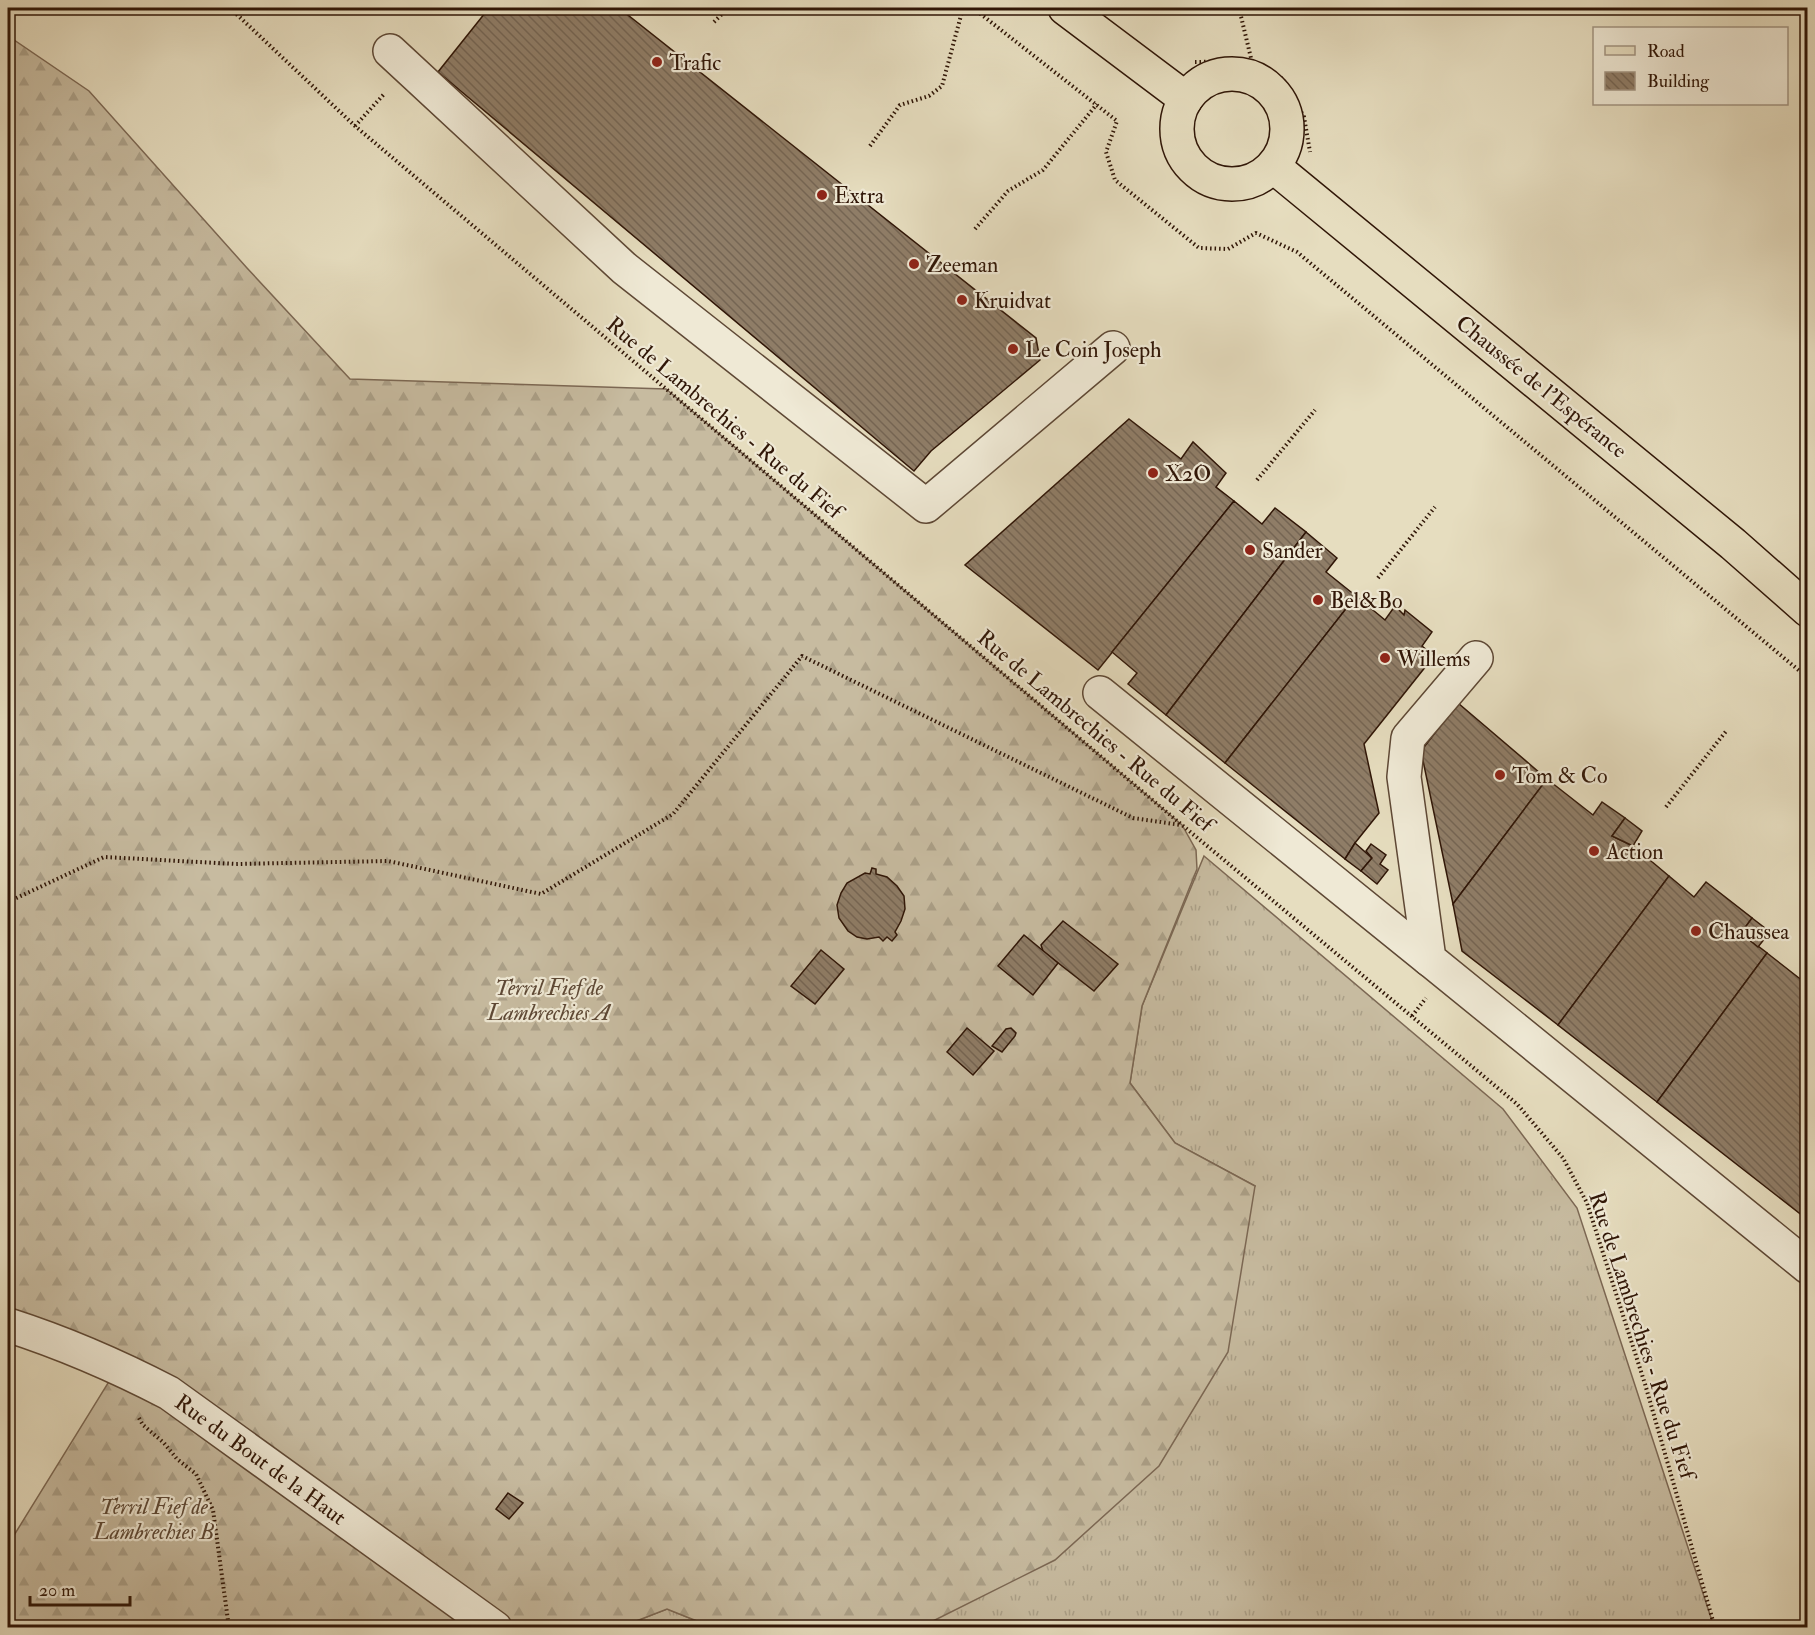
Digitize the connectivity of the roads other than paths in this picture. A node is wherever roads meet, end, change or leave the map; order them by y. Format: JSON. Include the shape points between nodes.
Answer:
{"nodes":[{"id":1,"x":1065,"y":8,"type":"edge"},
{"id":2,"x":399,"y":59,"type":"road end"},
{"id":3,"x":1186,"y":99,"type":"junction"},
{"id":4,"x":1273,"y":166,"type":"junction"},
{"id":5,"x":1113,"y":348,"type":"dead end"},
{"id":6,"x":1808,"y":610,"type":"edge"},
{"id":7,"x":1476,"y":658,"type":"dead end"},
{"id":8,"x":1100,"y":693,"type":"dead end"},
{"id":9,"x":1430,"y":960,"type":"junction"},
{"id":10,"x":1808,"y":1267,"type":"edge"},
{"id":11,"x":8,"y":1325,"type":"edge"},
{"id":12,"x":495,"y":1628,"type":"edge"}],
"edges":[{"from":1,"to":3,"type":"main road"},
{"from":2,"to":5,"type":"street","via":[[624,268],[926,506]]},
{"from":3,"to":4,"type":"main road","via":[[1177,134],[1181,152],[1191,167],[1223,184],[1258,177]]},
{"from":3,"to":4,"type":"main road","via":[[1197,87],[1225,74],[1241,75],[1270,89],[1286,118],[1287,135]]},
{"from":4,"to":6,"type":"main road","name":"Chaussée de l'Espérance"},
{"from":7,"to":9,"type":"street","via":[[1408,738],[1404,777]]},
{"from":8,"to":9,"type":"street"},
{"from":9,"to":10,"type":"street"},
{"from":11,"to":12,"type":"street","name":"Rue du Bout de la Haut","via":[[119,1367],[169,1393]]}]}
